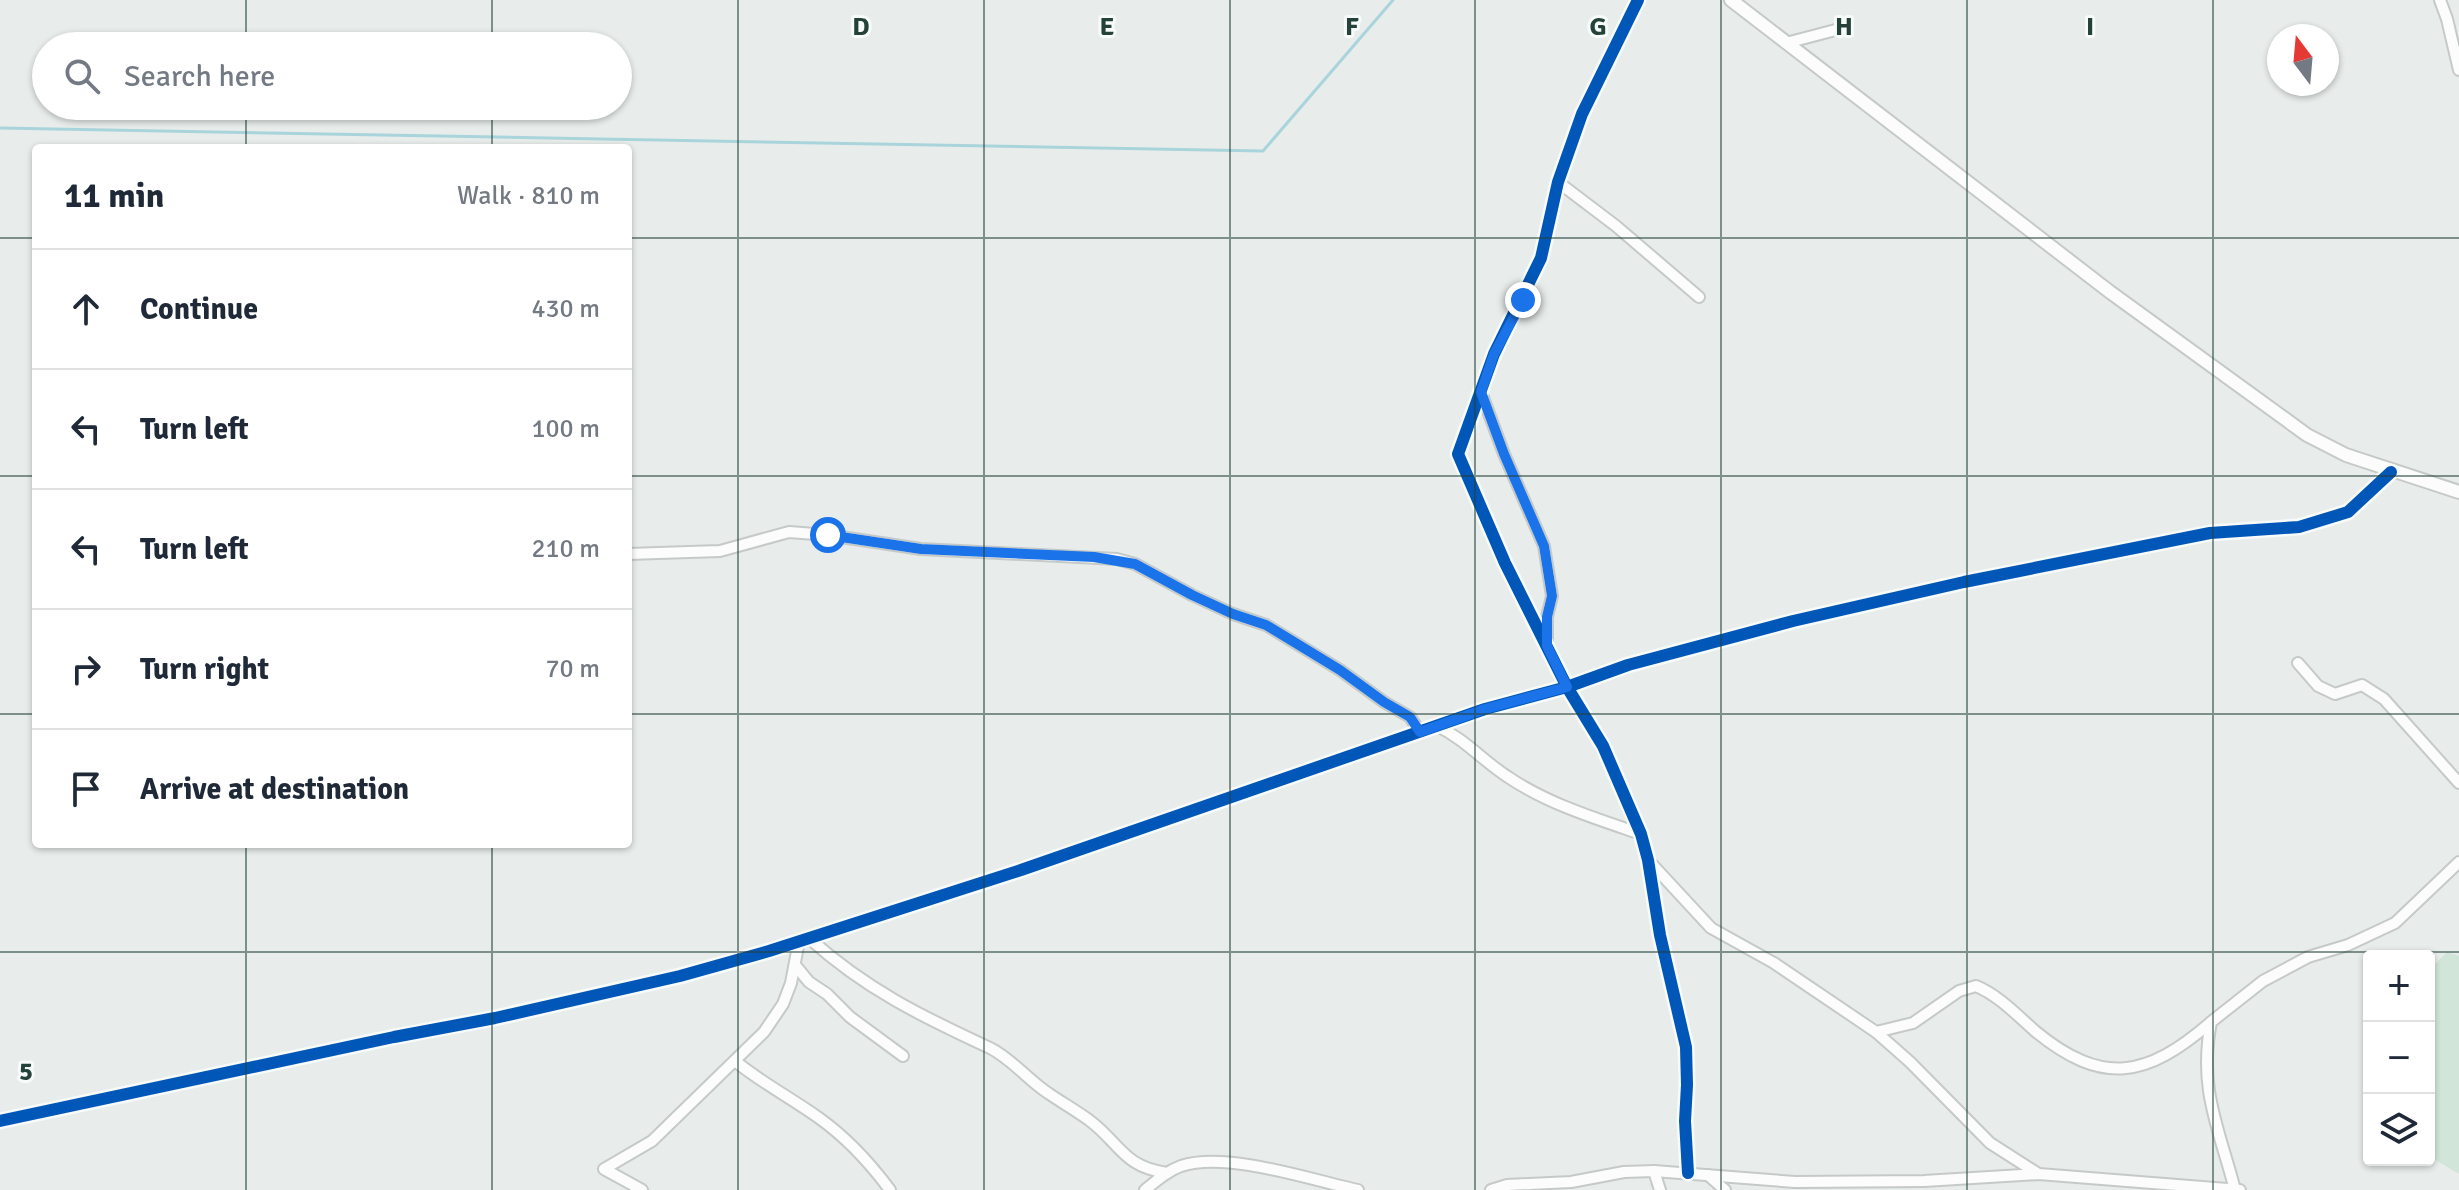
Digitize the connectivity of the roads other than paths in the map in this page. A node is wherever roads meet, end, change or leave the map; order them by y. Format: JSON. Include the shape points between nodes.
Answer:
{"nodes":[{"id":1,"x":1638,"y":0,"type":"edge"},
{"id":2,"x":1731,"y":0,"type":"edge"},
{"id":3,"x":2440,"y":0,"type":"edge"},
{"id":4,"x":1847,"y":27,"type":"dead end"},
{"id":5,"x":1786,"y":43,"type":"junction"},
{"id":6,"x":2459,"y":70,"type":"edge"},
{"id":7,"x":1558,"y":182,"type":"junction"},
{"id":8,"x":1699,"y":297,"type":"dead end"},
{"id":9,"x":1481,"y":392,"type":"junction"},
{"id":10,"x":2391,"y":472,"type":"junction"},
{"id":11,"x":2459,"y":492,"type":"edge"},
{"id":12,"x":632,"y":554,"type":"edge"},
{"id":13,"x":1547,"y":646,"type":"junction"},
{"id":14,"x":2298,"y":663,"type":"dead end"},
{"id":15,"x":1567,"y":687,"type":"junction"},
{"id":16,"x":1437,"y":726,"type":"junction"},
{"id":17,"x":1420,"y":732,"type":"junction"},
{"id":18,"x":2459,"y":783,"type":"edge"},
{"id":19,"x":1641,"y":834,"type":"junction"},
{"id":20,"x":1648,"y":860,"type":"junction"},
{"id":21,"x":2457,"y":868,"type":"edge"},
{"id":22,"x":804,"y":940,"type":"junction"},
{"id":23,"x":795,"y":965,"type":"junction"},
{"id":24,"x":2211,"y":1022,"type":"junction"},
{"id":25,"x":1876,"y":1032,"type":"junction"},
{"id":26,"x":903,"y":1056,"type":"dead end"},
{"id":27,"x":735,"y":1061,"type":"junction"},
{"id":28,"x":0,"y":1121,"type":"edge"},
{"id":29,"x":1654,"y":1171,"type":"junction"},
{"id":30,"x":1167,"y":1173,"type":"junction"},
{"id":31,"x":1688,"y":1173,"type":"junction"},
{"id":32,"x":2039,"y":1174,"type":"junction"},
{"id":33,"x":1708,"y":1175,"type":"junction"},
{"id":34,"x":1754,"y":1178,"type":"junction"},
{"id":35,"x":1922,"y":1186,"type":"edge"},
{"id":36,"x":642,"y":1190,"type":"edge"},
{"id":37,"x":890,"y":1190,"type":"edge"},
{"id":38,"x":1145,"y":1190,"type":"edge"},
{"id":39,"x":1358,"y":1190,"type":"edge"},
{"id":40,"x":1491,"y":1190,"type":"edge"},
{"id":41,"x":1660,"y":1190,"type":"edge"},
{"id":42,"x":1725,"y":1190,"type":"edge"},
{"id":43,"x":1768,"y":1190,"type":"edge"},
{"id":44,"x":2236,"y":1190,"type":"edge"}],
"edges":[{"from":1,"to":7,"type":"street","via":[[1588,101]]},
{"from":2,"to":5,"type":"street"},
{"from":3,"to":6,"type":"street"},
{"from":4,"to":5,"type":"street"},
{"from":5,"to":10,"type":"street","via":[[2228,380],[2307,435]]},
{"from":7,"to":8,"type":"street"},
{"from":7,"to":9,"type":"street","via":[[1541,258]]},
{"from":9,"to":13,"type":"street","via":[[1544,546],[1552,596]]},
{"from":9,"to":13,"type":"street","via":[[1458,454]]},
{"from":10,"to":11,"type":"street"},
{"from":10,"to":15,"type":"street","via":[[2348,512],[2299,527],[2210,533],[1936,588],[1703,644]]},
{"from":12,"to":17,"type":"street","via":[[720,551],[789,532],[921,549],[1117,559],[1266,625],[1410,717]]},
{"from":13,"to":15,"type":"street"},
{"from":14,"to":18,"type":"street","via":[[2318,686],[2335,694],[2362,685],[2384,699]]},
{"from":15,"to":16,"type":"street"},
{"from":15,"to":19,"type":"street","via":[[1603,746]]},
{"from":16,"to":17,"type":"street"},
{"from":16,"to":19,"type":"street","via":[[1538,794]]},
{"from":17,"to":22,"type":"street"},
{"from":19,"to":20,"type":"street"},
{"from":20,"to":25,"type":"street","via":[[1711,928]]},
{"from":20,"to":31,"type":"street","via":[[1686,1047]]},
{"from":21,"to":24,"type":"street","via":[[2395,923],[2263,981]]},
{"from":22,"to":23,"type":"street"},
{"from":22,"to":28,"type":"street","via":[[680,976],[495,1018]]},
{"from":22,"to":30,"type":"street","via":[[894,1002],[1006,1058],[1095,1125],[1138,1166]]},
{"from":23,"to":26,"type":"street","via":[[850,1017]]},
{"from":23,"to":27,"type":"street","via":[[774,1020]]},
{"from":24,"to":25,"type":"street","via":[[2172,1053],[2137,1066],[2107,1068],[2071,1056],[1976,986],[1959,991],[1913,1023]]},
{"from":24,"to":44,"type":"street","via":[[2206,1078]]},
{"from":25,"to":32,"type":"street","via":[[1990,1143]]},
{"from":27,"to":36,"type":"street","via":[[652,1141],[604,1169]]},
{"from":27,"to":37,"type":"street","via":[[830,1126]]},
{"from":29,"to":31,"type":"street"},
{"from":29,"to":40,"type":"street"},
{"from":29,"to":41,"type":"street"},
{"from":30,"to":38,"type":"street"},
{"from":30,"to":39,"type":"street","via":[[1203,1161],[1269,1169]]},
{"from":31,"to":33,"type":"street"},
{"from":32,"to":35,"type":"street"},
{"from":32,"to":44,"type":"street"},
{"from":33,"to":34,"type":"street"},
{"from":33,"to":42,"type":"street"},
{"from":34,"to":35,"type":"street"},
{"from":34,"to":43,"type":"street"}]}
